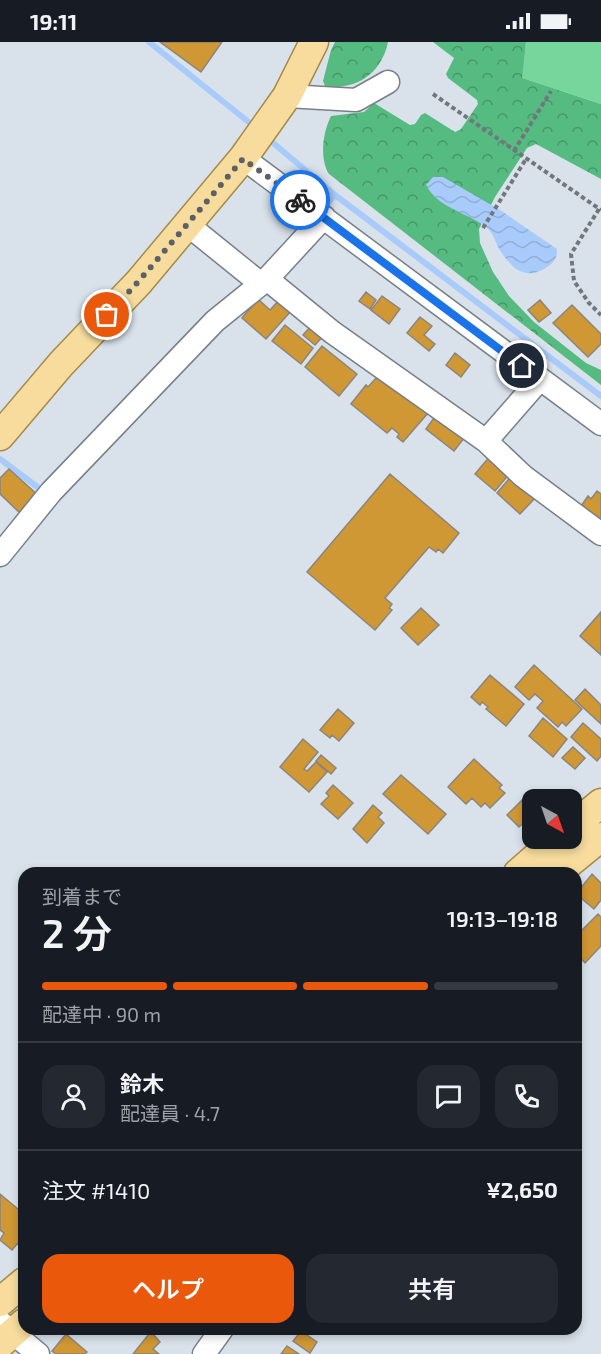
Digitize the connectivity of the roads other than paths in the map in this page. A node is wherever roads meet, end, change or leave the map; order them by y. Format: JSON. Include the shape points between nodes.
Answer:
{"nodes":[{"id":1,"x":314,"y":42,"type":"edge"},
{"id":2,"x":388,"y":82,"type":"dead end"},
{"id":3,"x":287,"y":96,"type":"junction"},
{"id":4,"x":248,"y":152,"type":"junction"},
{"id":5,"x":324,"y":217,"type":"junction"},
{"id":6,"x":188,"y":225,"type":"junction"},
{"id":7,"x":264,"y":282,"type":"junction"},
{"id":8,"x":540,"y":379,"type":"junction"},
{"id":9,"x":601,"y":423,"type":"edge"},
{"id":10,"x":0,"y":436,"type":"edge"},
{"id":11,"x":486,"y":441,"type":"junction"},
{"id":12,"x":601,"y":534,"type":"edge"},
{"id":13,"x":0,"y":555,"type":"edge"},
{"id":14,"x":601,"y":803,"type":"edge"},
{"id":15,"x":582,"y":819,"type":"edge"},
{"id":16,"x":601,"y":837,"type":"edge"},
{"id":17,"x":545,"y":849,"type":"edge"},
{"id":18,"x":525,"y":867,"type":"edge"},
{"id":19,"x":564,"y":867,"type":"edge"},
{"id":20,"x":18,"y":1287,"type":"edge"},
{"id":21,"x":0,"y":1302,"type":"edge"},
{"id":22,"x":9,"y":1331,"type":"edge"},
{"id":23,"x":218,"y":1335,"type":"edge"},
{"id":24,"x":38,"y":1354,"type":"edge"},
{"id":25,"x":204,"y":1354,"type":"edge"}],
"edges":[{"from":1,"to":3,"type":"main road"},
{"from":2,"to":3,"type":"street","via":[[356,100]]},
{"from":3,"to":4,"type":"main road"},
{"from":4,"to":5,"type":"street"},
{"from":4,"to":6,"type":"main road"},
{"from":5,"to":7,"type":"street"},
{"from":5,"to":8,"type":"street"},
{"from":6,"to":7,"type":"street"},
{"from":6,"to":10,"type":"main road"},
{"from":7,"to":11,"type":"street"},
{"from":7,"to":13,"type":"street","via":[[215,321],[51,492]]},
{"from":8,"to":9,"type":"street"},
{"from":8,"to":11,"type":"street"},
{"from":11,"to":12,"type":"street","via":[[523,476]]},
{"from":14,"to":15,"type":"main road"},
{"from":16,"to":19,"type":"main road"},
{"from":17,"to":18,"type":"main road"},
{"from":20,"to":21,"type":"main road"},
{"from":22,"to":24,"type":"street"},
{"from":23,"to":25,"type":"street"}]}
